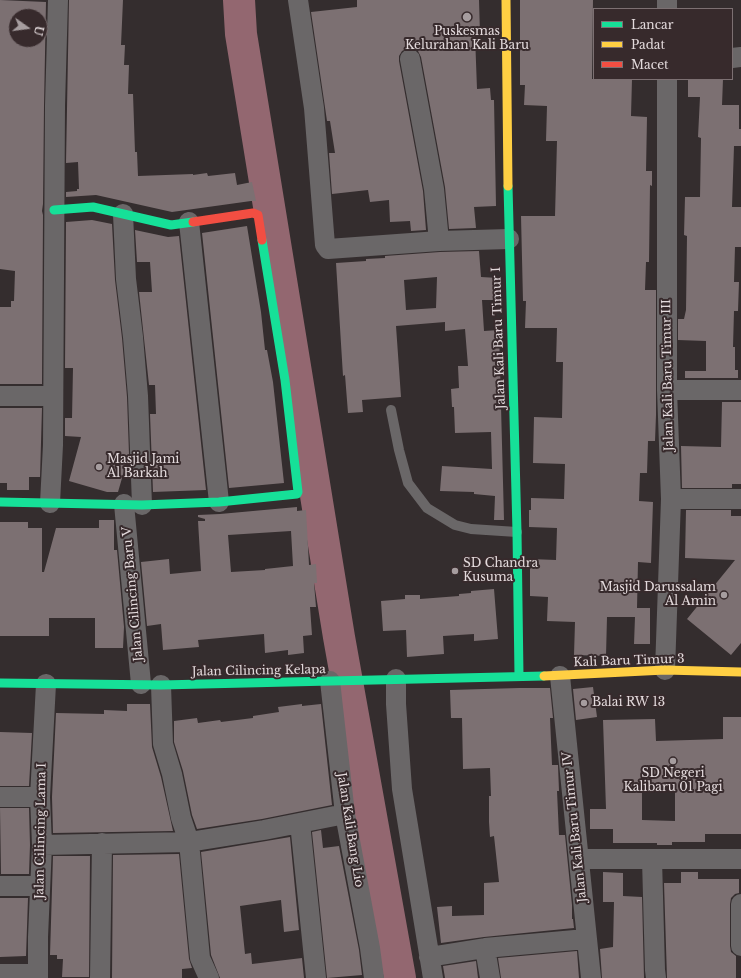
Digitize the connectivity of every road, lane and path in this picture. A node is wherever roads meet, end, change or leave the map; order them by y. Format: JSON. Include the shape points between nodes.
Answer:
{"nodes":[{"id":1,"x":58,"y":0,"type":"edge"},
{"id":2,"x":298,"y":0,"type":"edge"},
{"id":3,"x":506,"y":0,"type":"edge"},
{"id":4,"x":410,"y":59,"type":"dead end"},
{"id":5,"x":667,"y":80,"type":"edge"},
{"id":6,"x":54,"y":210,"type":"junction"},
{"id":7,"x":123,"y":214,"type":"junction"},
{"id":8,"x":189,"y":222,"type":"junction"},
{"id":9,"x":509,"y":239,"type":"junction"},
{"id":10,"x":439,"y":241,"type":"junction"},
{"id":11,"x":667,"y":390,"type":"junction"},
{"id":12,"x":741,"y":390,"type":"edge"},
{"id":13,"x":0,"y":396,"type":"edge"},
{"id":14,"x":53,"y":396,"type":"junction"},
{"id":15,"x":391,"y":410,"type":"dead end"},
{"id":16,"x":671,"y":499,"type":"junction"},
{"id":17,"x":741,"y":499,"type":"edge"},
{"id":18,"x":0,"y":502,"type":"edge"},
{"id":19,"x":219,"y":502,"type":"junction"},
{"id":20,"x":50,"y":503,"type":"junction"},
{"id":21,"x":133,"y":504,"type":"junction"},
{"id":22,"x":517,"y":532,"type":"junction"},
{"id":23,"x":665,"y":670,"type":"junction"},
{"id":24,"x":741,"y":672,"type":"edge"},
{"id":25,"x":519,"y":676,"type":"junction"},
{"id":26,"x":560,"y":676,"type":"junction"},
{"id":27,"x":392,"y":679,"type":"junction"},
{"id":28,"x":334,"y":681,"type":"junction"},
{"id":29,"x":0,"y":683,"type":"edge"},
{"id":30,"x":46,"y":684,"type":"junction"},
{"id":31,"x":141,"y":684,"type":"junction"},
{"id":32,"x":161,"y":685,"type":"junction"},
{"id":33,"x":0,"y":797,"type":"edge"},
{"id":34,"x":40,"y":797,"type":"junction"},
{"id":35,"x":345,"y":814,"type":"junction"},
{"id":36,"x":300,"y":823,"type":"junction"},
{"id":37,"x":189,"y":842,"type":"junction"},
{"id":38,"x":102,"y":844,"type":"junction"},
{"id":39,"x":42,"y":845,"type":"junction"},
{"id":40,"x":579,"y":859,"type":"junction"},
{"id":41,"x":652,"y":859,"type":"junction"},
{"id":42,"x":741,"y":859,"type":"edge"},
{"id":43,"x":0,"y":886,"type":"edge"},
{"id":44,"x":40,"y":886,"type":"junction"},
{"id":45,"x":741,"y":904,"type":"edge"},
{"id":46,"x":586,"y":939,"type":"junction"},
{"id":47,"x":741,"y":946,"type":"edge"},
{"id":48,"x":485,"y":948,"type":"junction"},
{"id":49,"x":429,"y":957,"type":"junction"},
{"id":50,"x":0,"y":974,"type":"edge"},
{"id":51,"x":38,"y":976,"type":"edge"},
{"id":52,"x":100,"y":978,"type":"edge"},
{"id":53,"x":209,"y":978,"type":"edge"},
{"id":54,"x":316,"y":978,"type":"edge"},
{"id":55,"x":374,"y":978,"type":"edge"},
{"id":56,"x":432,"y":978,"type":"edge"},
{"id":57,"x":490,"y":978,"type":"edge"},
{"id":58,"x":590,"y":978,"type":"edge"},
{"id":59,"x":656,"y":978,"type":"edge"}],
"edges":[{"from":1,"to":6,"type":"street"},
{"from":2,"to":10,"type":"street","via":[[314,108],[324,245],[328,249]]},
{"from":3,"to":9,"type":"street","name":"Jalan Kali Baru Timur I"},
{"from":4,"to":10,"type":"street","via":[[434,189]]},
{"from":5,"to":11,"type":"street","name":"Jalan Kali Baru Timur III"},
{"from":6,"to":7,"type":"street","via":[[93,207]]},
{"from":6,"to":14,"type":"street"},
{"from":7,"to":8,"type":"street","via":[[171,225]]},
{"from":7,"to":21,"type":"street","name":"Jalan Cilincing Baru V","via":[[126,279],[138,396]]},
{"from":8,"to":19,"type":"street"},
{"from":8,"to":19,"type":"street","via":[[253,213],[258,215],[285,380],[298,493]]},
{"from":9,"to":10,"type":"street"},
{"from":9,"to":22,"type":"street","name":"Jalan Kali Baru Timur I"},
{"from":11,"to":12,"type":"street"},
{"from":11,"to":16,"type":"street","name":"Jalan Kali Baru Timur III"},
{"from":13,"to":14,"type":"street"},
{"from":14,"to":20,"type":"street"},
{"from":15,"to":22,"type":"lane","via":[[398,450],[408,483],[427,508],[455,525],[471,529]]},
{"from":16,"to":17,"type":"street"},
{"from":16,"to":23,"type":"street","name":"Jalan Kali Baru Timur III"},
{"from":18,"to":20,"type":"street"},
{"from":19,"to":21,"type":"street"},
{"from":20,"to":21,"type":"street"},
{"from":21,"to":31,"type":"street","name":"Jalan Cilincing Baru V"},
{"from":22,"to":25,"type":"street","name":"Jalan Kali Baru Timur I"},
{"from":23,"to":24,"type":"street","name":"Kali Baru Timur 3"},
{"from":23,"to":26,"type":"street","name":"Kali Baru Timur 3"},
{"from":25,"to":26,"type":"street","name":"Kali Baru Timur 3"},
{"from":25,"to":27,"type":"street","name":"Jalan Cilincing Kelapa"},
{"from":26,"to":40,"type":"street","name":"Jalan Kali Baru Timur IV"},
{"from":27,"to":28,"type":"street","name":"Jalan Cilincing Kelapa"},
{"from":27,"to":49,"type":"street","via":[[402,789]]},
{"from":28,"to":32,"type":"street","name":"Jalan Cilincing Kelapa"},
{"from":28,"to":35,"type":"street","name":"Jalan Kali Bang Lio"},
{"from":29,"to":30,"type":"street","name":"Jalan Cilincing Kelapa"},
{"from":30,"to":31,"type":"street","name":"Jalan Cilincing Kelapa"},
{"from":30,"to":34,"type":"street","name":"Jalan Cilincing Lama I"},
{"from":31,"to":32,"type":"street","name":"Jalan Cilincing Kelapa"},
{"from":32,"to":37,"type":"street","via":[[163,744]]},
{"from":33,"to":34,"type":"street"},
{"from":34,"to":39,"type":"street","name":"Jalan Cilincing Lama I"},
{"from":35,"to":36,"type":"street"},
{"from":35,"to":55,"type":"street","name":"Jalan Kali Bang Lio"},
{"from":36,"to":37,"type":"street"},
{"from":36,"to":54,"type":"street"},
{"from":37,"to":38,"type":"street"},
{"from":37,"to":53,"type":"street","via":[[200,958]]},
{"from":38,"to":39,"type":"street"},
{"from":38,"to":52,"type":"street"},
{"from":39,"to":44,"type":"street","name":"Jalan Cilincing Lama I"},
{"from":40,"to":41,"type":"street"},
{"from":40,"to":46,"type":"street","name":"Jalan Kali Baru Timur IV"},
{"from":41,"to":42,"type":"street"},
{"from":41,"to":59,"type":"street"},
{"from":43,"to":44,"type":"street"},
{"from":44,"to":51,"type":"street","name":"Jalan Cilincing Lama I"},
{"from":45,"to":47,"type":"street"},
{"from":46,"to":48,"type":"street"},
{"from":46,"to":58,"type":"street","name":"Jalan Kali Baru Timur IV"},
{"from":48,"to":49,"type":"street"},
{"from":48,"to":57,"type":"street"},
{"from":49,"to":56,"type":"street"},
{"from":50,"to":51,"type":"street"}]}
